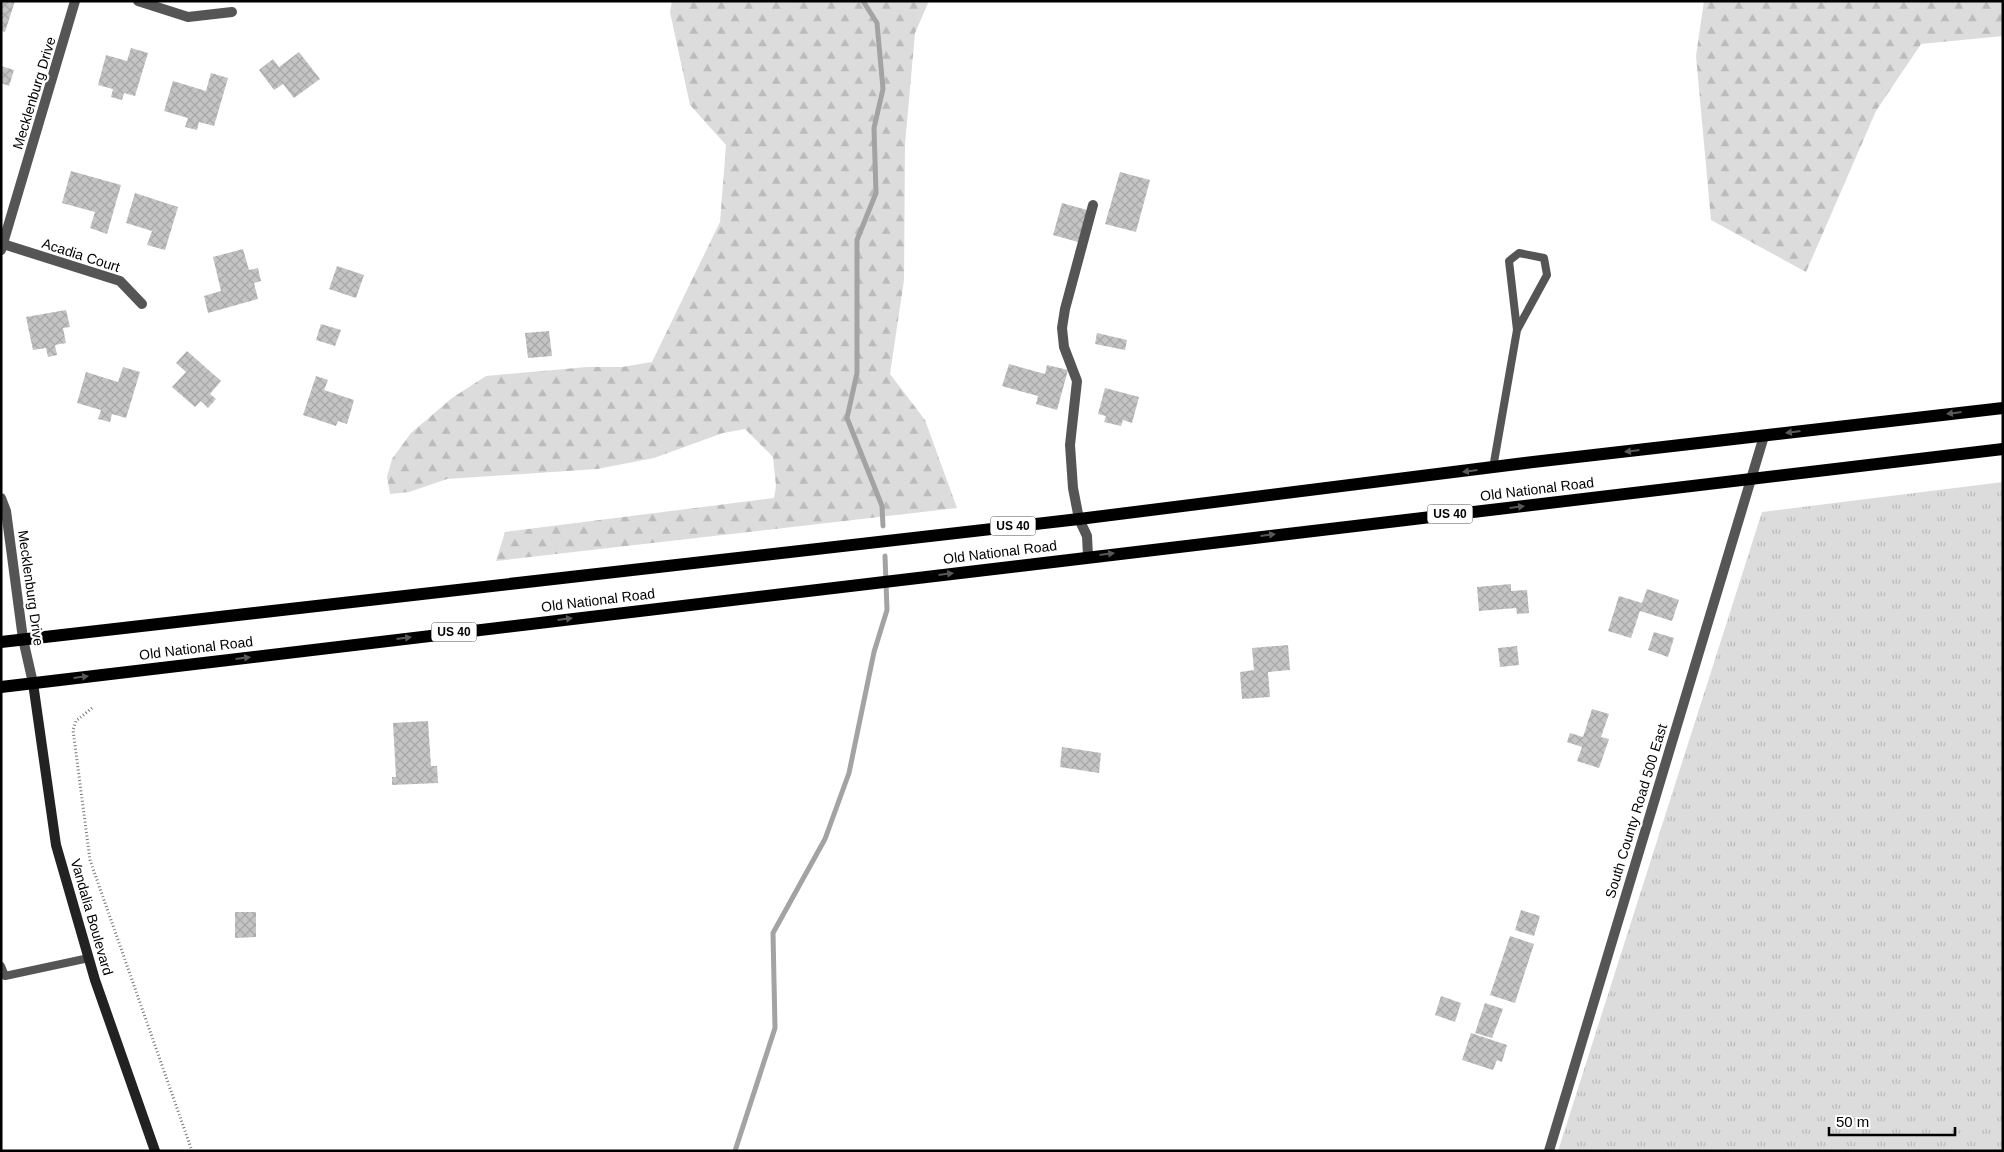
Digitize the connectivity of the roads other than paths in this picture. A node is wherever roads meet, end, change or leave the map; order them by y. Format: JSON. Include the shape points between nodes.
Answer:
{"nodes":[{"id":1,"x":75,"y":1,"type":"edge"},
{"id":2,"x":138,"y":1,"type":"edge"},
{"id":3,"x":232,"y":12,"type":"dead end"},
{"id":4,"x":1093,"y":205,"type":"dead end"},
{"id":5,"x":2,"y":247,"type":"edge"},
{"id":6,"x":142,"y":304,"type":"dead end"},
{"id":7,"x":1517,"y":330,"type":"junction"},
{"id":8,"x":2003,"y":408,"type":"edge"},
{"id":9,"x":1764,"y":436,"type":"junction"},
{"id":10,"x":2003,"y":449,"type":"edge"},
{"id":11,"x":1493,"y":468,"type":"junction"},
{"id":12,"x":1751,"y":480,"type":"junction"},
{"id":13,"x":1,"y":498,"type":"edge"},
{"id":14,"x":1079,"y":519,"type":"junction"},
{"id":15,"x":1088,"y":556,"type":"junction"},
{"id":16,"x":24,"y":639,"type":"junction"},
{"id":17,"x":1,"y":642,"type":"edge"},
{"id":18,"x":33,"y":683,"type":"junction"},
{"id":19,"x":1,"y":687,"type":"edge"},
{"id":20,"x":89,"y":958,"type":"junction"},
{"id":21,"x":1,"y":966,"type":"edge"},
{"id":22,"x":155,"y":1151,"type":"edge"},
{"id":23,"x":1549,"y":1151,"type":"edge"}],
"edges":[{"from":1,"to":5,"type":"street","name":"Mecklenburg Drive"},
{"from":2,"to":3,"type":"street","via":[[188,17]]},
{"from":4,"to":14,"type":"street","via":[[1062,328],[1064,347],[1077,381],[1070,445]]},
{"from":5,"to":6,"type":"street","name":"Acadia Court","via":[[120,281]]},
{"from":7,"to":7,"type":"lane","via":[[1509,262],[1519,253],[1530,254],[1544,258],[1547,275]]},
{"from":7,"to":11,"type":"lane"},
{"from":8,"to":9,"type":"main road","name":"Old National Road","number":"US 40","one_way":true},
{"from":9,"to":11,"type":"main road","name":"Old National Road","number":"US 40","one_way":true},
{"from":9,"to":12,"type":"street","name":"South County Road 500 East"},
{"from":10,"to":12,"type":"main road","name":"Old National Road","number":"US 40"},
{"from":11,"to":14,"type":"main road","name":"Old National Road","number":"US 40","one_way":true},
{"from":15,"to":12,"type":"main road","name":"Old National Road","number":"US 40","one_way":true},
{"from":12,"to":23,"type":"street","name":"South County Road 500 East"},
{"from":13,"to":16,"type":"street","name":"Mecklenburg Drive","via":[[6,510]]},
{"from":14,"to":15,"type":"street","via":[[1086,536]]},
{"from":14,"to":16,"type":"main road","name":"Old National Road","number":"US 40"},
{"from":18,"to":15,"type":"main road","name":"Old National Road","number":"US 40","one_way":true},
{"from":16,"to":17,"type":"main road","name":"Old National Road","number":"US 40"},
{"from":16,"to":18,"type":"street","name":"Mecklenburg Drive"},
{"from":18,"to":19,"type":"main road","name":"Old National Road","number":"US 40"},
{"from":18,"to":20,"type":"street","name":"Vandalia Boulevard","via":[[56,845]]},
{"from":20,"to":21,"type":"lane","via":[[5,976]]},
{"from":20,"to":22,"type":"street","name":"Vandalia Boulevard"}]}
